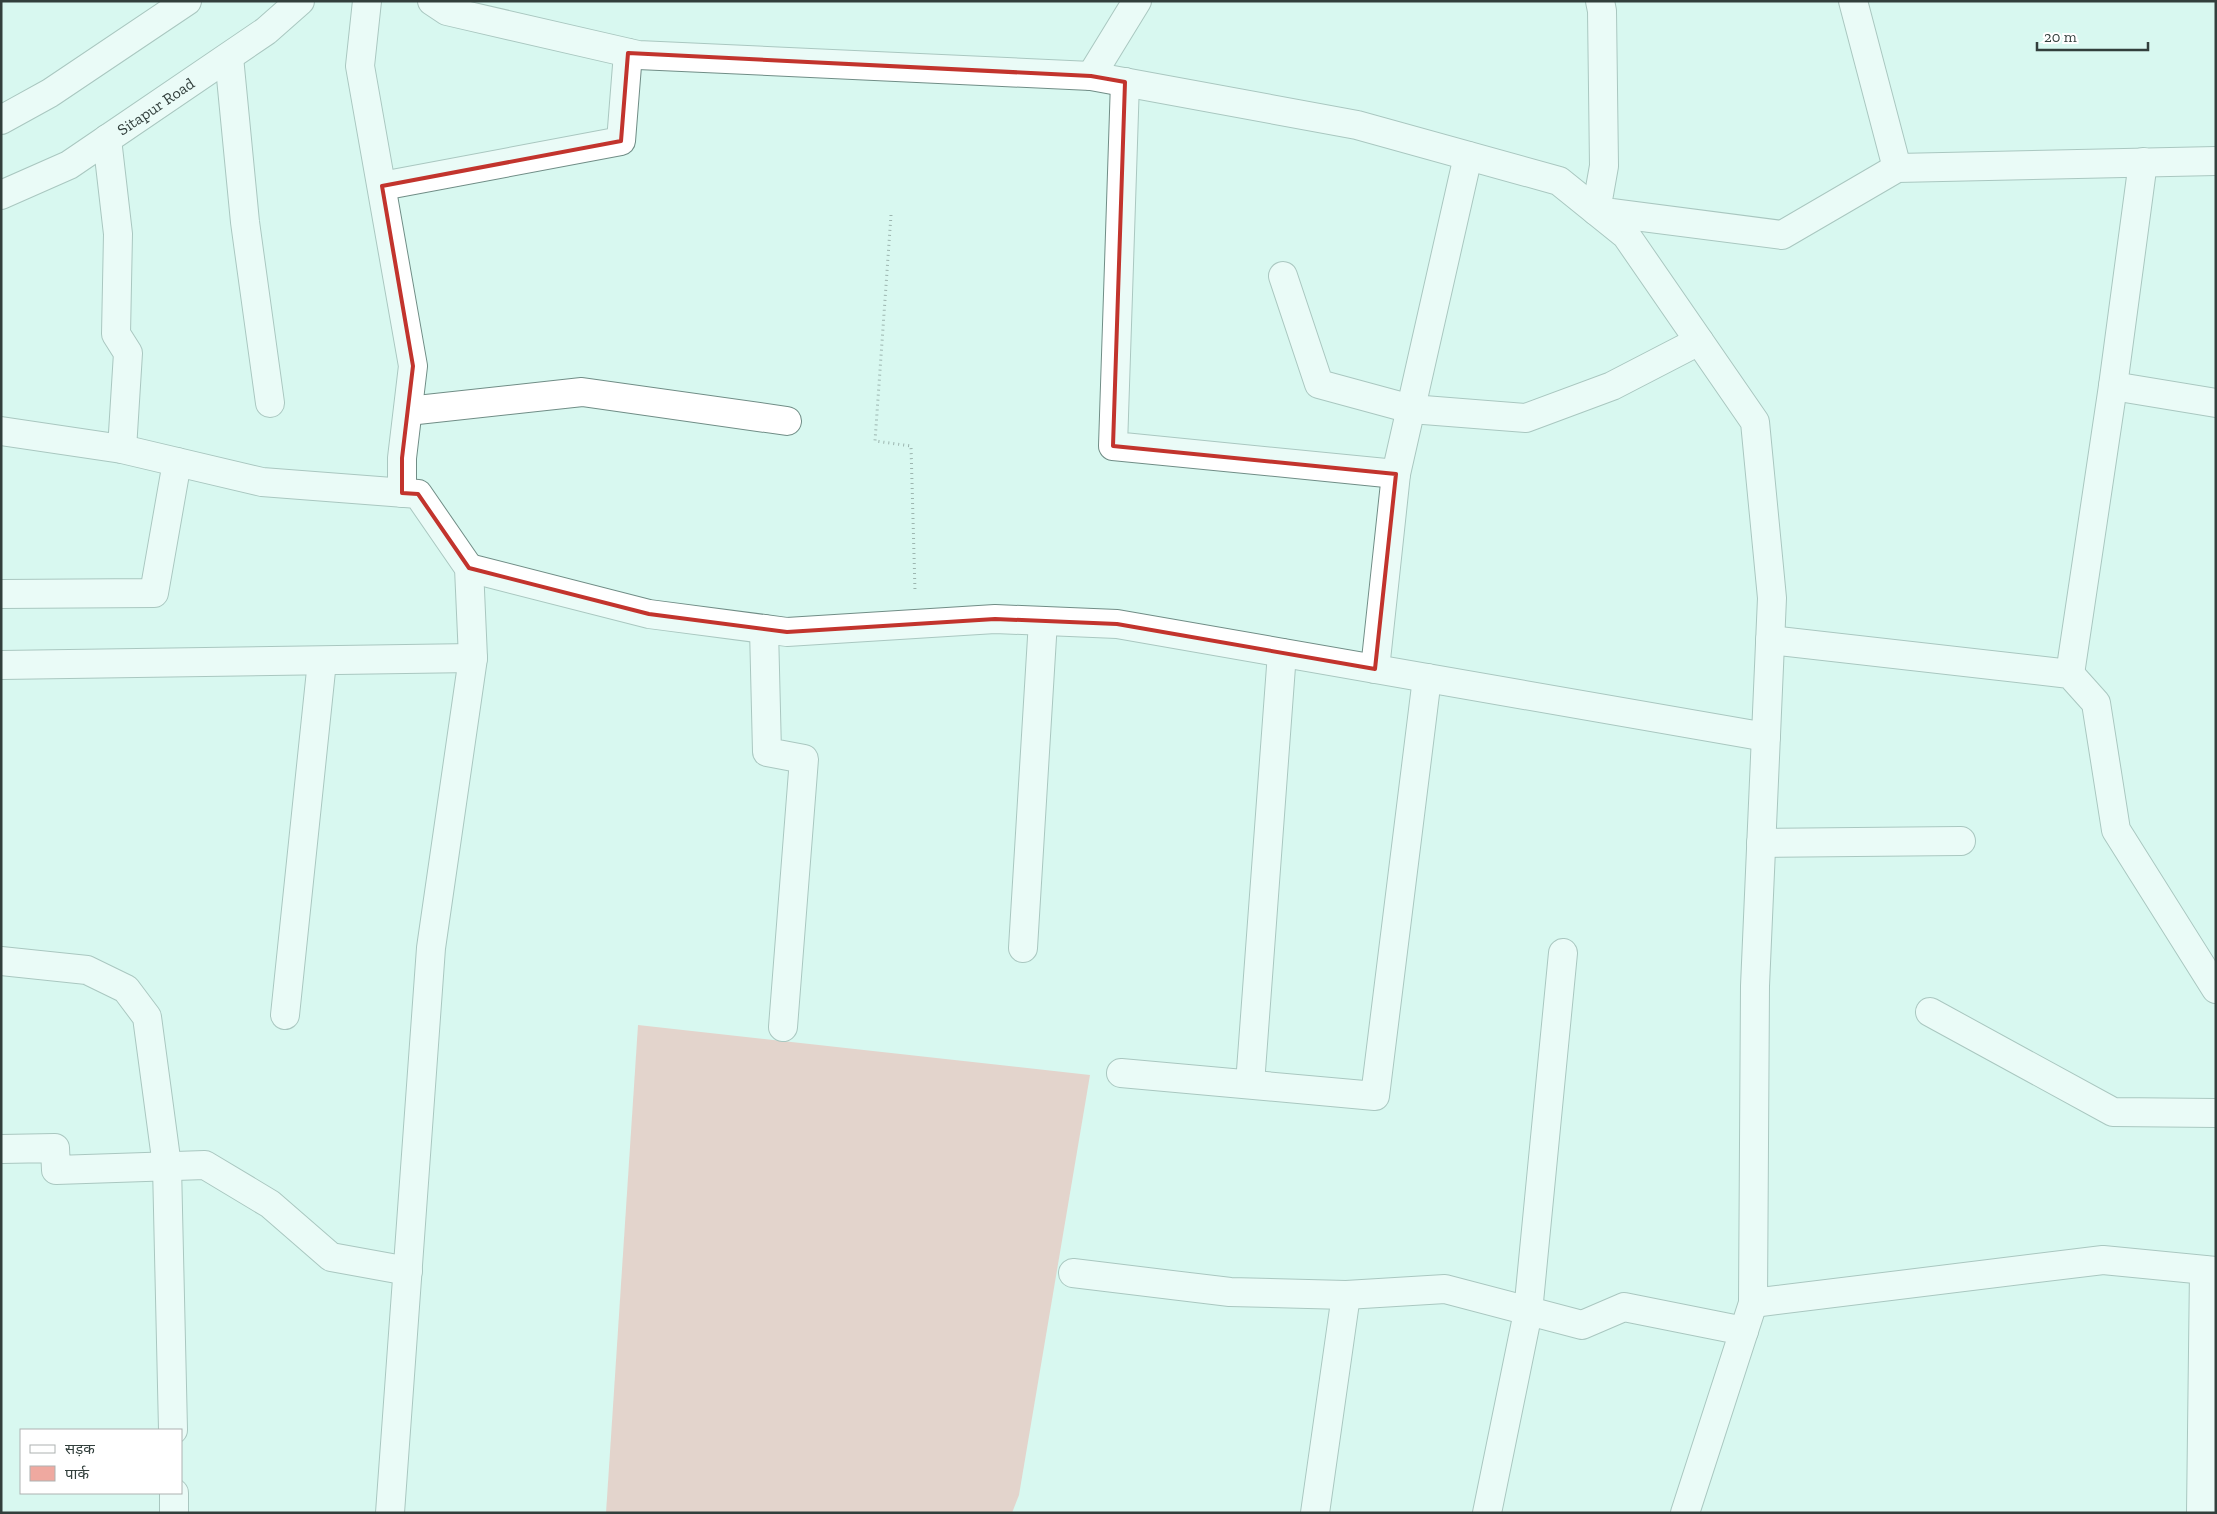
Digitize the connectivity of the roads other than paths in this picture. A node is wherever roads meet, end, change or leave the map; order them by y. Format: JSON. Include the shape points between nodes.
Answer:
{"nodes":[{"id":1,"x":187,"y":1,"type":"edge"},
{"id":2,"x":300,"y":1,"type":"edge"},
{"id":3,"x":368,"y":1,"type":"edge"},
{"id":4,"x":432,"y":1,"type":"edge"},
{"id":5,"x":1137,"y":1,"type":"edge"},
{"id":6,"x":1600,"y":1,"type":"edge"},
{"id":7,"x":1853,"y":1,"type":"edge"},
{"id":8,"x":628,"y":52,"type":"junction"},
{"id":9,"x":229,"y":57,"type":"junction"},
{"id":10,"x":1091,"y":76,"type":"junction"},
{"id":11,"x":1125,"y":82,"type":"junction"},
{"id":12,"x":1,"y":120,"type":"edge"},
{"id":13,"x":107,"y":139,"type":"junction"},
{"id":14,"x":1468,"y":156,"type":"junction"},
{"id":15,"x":2216,"y":161,"type":"edge"},
{"id":16,"x":2143,"y":162,"type":"junction"},
{"id":17,"x":1896,"y":168,"type":"junction"},
{"id":18,"x":382,"y":186,"type":"junction"},
{"id":19,"x":1,"y":196,"type":"edge"},
{"id":20,"x":1596,"y":211,"type":"junction"},
{"id":21,"x":1283,"y":276,"type":"dead end"},
{"id":22,"x":1699,"y":341,"type":"junction"},
{"id":23,"x":2113,"y":386,"type":"junction"},
{"id":24,"x":270,"y":403,"type":"dead end"},
{"id":25,"x":2216,"y":403,"type":"edge"},
{"id":26,"x":1411,"y":409,"type":"junction"},
{"id":27,"x":408,"y":411,"type":"junction"},
{"id":28,"x":787,"y":421,"type":"dead end"},
{"id":29,"x":1,"y":431,"type":"edge"},
{"id":30,"x":122,"y":449,"type":"junction"},
{"id":31,"x":178,"y":462,"type":"junction"},
{"id":32,"x":1396,"y":474,"type":"junction"},
{"id":33,"x":402,"y":493,"type":"junction"},
{"id":34,"x":469,"y":568,"type":"junction"},
{"id":35,"x":1,"y":594,"type":"edge"},
{"id":36,"x":1043,"y":621,"type":"junction"},
{"id":37,"x":764,"y":628,"type":"junction"},
{"id":38,"x":1770,"y":640,"type":"junction"},
{"id":39,"x":1282,"y":653,"type":"junction"},
{"id":40,"x":473,"y":658,"type":"junction"},
{"id":41,"x":322,"y":661,"type":"junction"},
{"id":42,"x":1,"y":665,"type":"edge"},
{"id":43,"x":1376,"y":669,"type":"junction"},
{"id":44,"x":2070,"y":674,"type":"junction"},
{"id":45,"x":1427,"y":678,"type":"junction"},
{"id":46,"x":1766,"y":736,"type":"junction"},
{"id":47,"x":1961,"y":841,"type":"dead end"},
{"id":48,"x":1761,"y":843,"type":"junction"},
{"id":49,"x":1024,"y":948,"type":"dead end"},
{"id":50,"x":1563,"y":953,"type":"dead end"},
{"id":51,"x":1,"y":961,"type":"edge"},
{"id":52,"x":2216,"y":989,"type":"edge"},
{"id":53,"x":1930,"y":1012,"type":"dead end"},
{"id":54,"x":285,"y":1015,"type":"dead end"},
{"id":55,"x":783,"y":1027,"type":"dead end"},
{"id":56,"x":1121,"y":1073,"type":"dead end"},
{"id":57,"x":1250,"y":1084,"type":"junction"},
{"id":58,"x":2216,"y":1113,"type":"edge"},
{"id":59,"x":1,"y":1149,"type":"edge"},
{"id":60,"x":167,"y":1166,"type":"junction"},
{"id":61,"x":2210,"y":1270,"type":"edge"},
{"id":62,"x":408,"y":1271,"type":"junction"},
{"id":63,"x":1073,"y":1273,"type":"dead end"},
{"id":64,"x":1346,"y":1295,"type":"junction"},
{"id":65,"x":1753,"y":1303,"type":"junction"},
{"id":66,"x":1528,"y":1312,"type":"junction"},
{"id":67,"x":1744,"y":1331,"type":"junction"},
{"id":68,"x":173,"y":1429,"type":"edge"},
{"id":69,"x":174,"y":1494,"type":"edge"},
{"id":70,"x":174,"y":1513,"type":"edge"},
{"id":71,"x":390,"y":1513,"type":"edge"},
{"id":72,"x":1315,"y":1513,"type":"edge"},
{"id":73,"x":1487,"y":1513,"type":"edge"},
{"id":74,"x":1685,"y":1513,"type":"edge"},
{"id":75,"x":2201,"y":1513,"type":"edge"}],
"edges":[{"from":1,"to":12,"type":"street","via":[[50,93]]},
{"from":2,"to":9,"type":"street","name":"Sitapur Road"},
{"from":3,"to":18,"type":"street","via":[[360,66]]},
{"from":4,"to":8,"type":"street","via":[[448,11]]},
{"from":5,"to":10,"type":"street"},
{"from":6,"to":20,"type":"street","via":[[1604,166]]},
{"from":7,"to":17,"type":"street"},
{"from":8,"to":10,"type":"street"},
{"from":8,"to":18,"type":"street","via":[[620,140]]},
{"from":9,"to":13,"type":"street","name":"Sitapur Road"},
{"from":9,"to":24,"type":"street","via":[[245,222]]},
{"from":10,"to":11,"type":"street"},
{"from":11,"to":14,"type":"street","via":[[1357,125]]},
{"from":11,"to":32,"type":"street","via":[[1113,446]]},
{"from":13,"to":19,"type":"street","name":"Sitapur Road","via":[[69,165]]},
{"from":13,"to":30,"type":"street","via":[[118,234],[116,334],[128,353]]},
{"from":14,"to":20,"type":"street","via":[[1559,181]]},
{"from":14,"to":26,"type":"street"},
{"from":15,"to":16,"type":"street"},
{"from":16,"to":17,"type":"street"},
{"from":16,"to":23,"type":"street"},
{"from":17,"to":20,"type":"street","via":[[1782,235]]},
{"from":18,"to":27,"type":"street","via":[[413,366]]},
{"from":20,"to":22,"type":"street","via":[[1626,235]]},
{"from":21,"to":26,"type":"street","via":[[1319,384]]},
{"from":22,"to":26,"type":"street","via":[[1612,386],[1526,418]]},
{"from":22,"to":38,"type":"street","via":[[1755,422],[1772,598]]},
{"from":23,"to":25,"type":"street"},
{"from":23,"to":44,"type":"street"},
{"from":26,"to":32,"type":"street"},
{"from":27,"to":28,"type":"street","via":[[582,392]]},
{"from":27,"to":33,"type":"street","via":[[402,458]]},
{"from":29,"to":30,"type":"street"},
{"from":30,"to":31,"type":"street"},
{"from":31,"to":33,"type":"street","via":[[262,482]]},
{"from":31,"to":35,"type":"street","via":[[154,593]]},
{"from":32,"to":43,"type":"street"},
{"from":33,"to":34,"type":"street","via":[[418,494]]},
{"from":34,"to":37,"type":"street","via":[[649,614]]},
{"from":34,"to":40,"type":"street"},
{"from":36,"to":37,"type":"street","via":[[995,619],[787,632]]},
{"from":36,"to":39,"type":"street","via":[[1117,624]]},
{"from":36,"to":49,"type":"street"},
{"from":37,"to":55,"type":"street","via":[[767,752],[804,759]]},
{"from":38,"to":44,"type":"street"},
{"from":38,"to":46,"type":"street"},
{"from":39,"to":43,"type":"street"},
{"from":39,"to":57,"type":"street"},
{"from":40,"to":41,"type":"street"},
{"from":40,"to":62,"type":"street","via":[[431,948]]},
{"from":41,"to":42,"type":"street"},
{"from":41,"to":54,"type":"street"},
{"from":43,"to":45,"type":"street"},
{"from":44,"to":52,"type":"street","via":[[2096,703],[2116,830]]},
{"from":45,"to":46,"type":"street"},
{"from":45,"to":57,"type":"street","via":[[1375,1096]]},
{"from":46,"to":48,"type":"street"},
{"from":47,"to":48,"type":"street"},
{"from":48,"to":65,"type":"street","via":[[1755,986]]},
{"from":50,"to":66,"type":"street"},
{"from":51,"to":60,"type":"street","via":[[87,970],[126,989],[146,1017]]},
{"from":53,"to":58,"type":"street","via":[[2112,1112]]},
{"from":56,"to":57,"type":"street"},
{"from":59,"to":60,"type":"street","via":[[55,1148],[56,1170]]},
{"from":60,"to":62,"type":"street","via":[[206,1165],[270,1204],[332,1257]]},
{"from":60,"to":68,"type":"street"},
{"from":61,"to":65,"type":"street","via":[[2103,1260]]},
{"from":61,"to":75,"type":"street"},
{"from":62,"to":71,"type":"street"},
{"from":63,"to":64,"type":"street","via":[[1230,1292]]},
{"from":64,"to":66,"type":"street","via":[[1445,1289]]},
{"from":64,"to":72,"type":"street"},
{"from":65,"to":67,"type":"street"},
{"from":66,"to":67,"type":"street","via":[[1582,1326],[1624,1307]]},
{"from":66,"to":73,"type":"street"},
{"from":67,"to":74,"type":"street"},
{"from":69,"to":70,"type":"street"}]}
